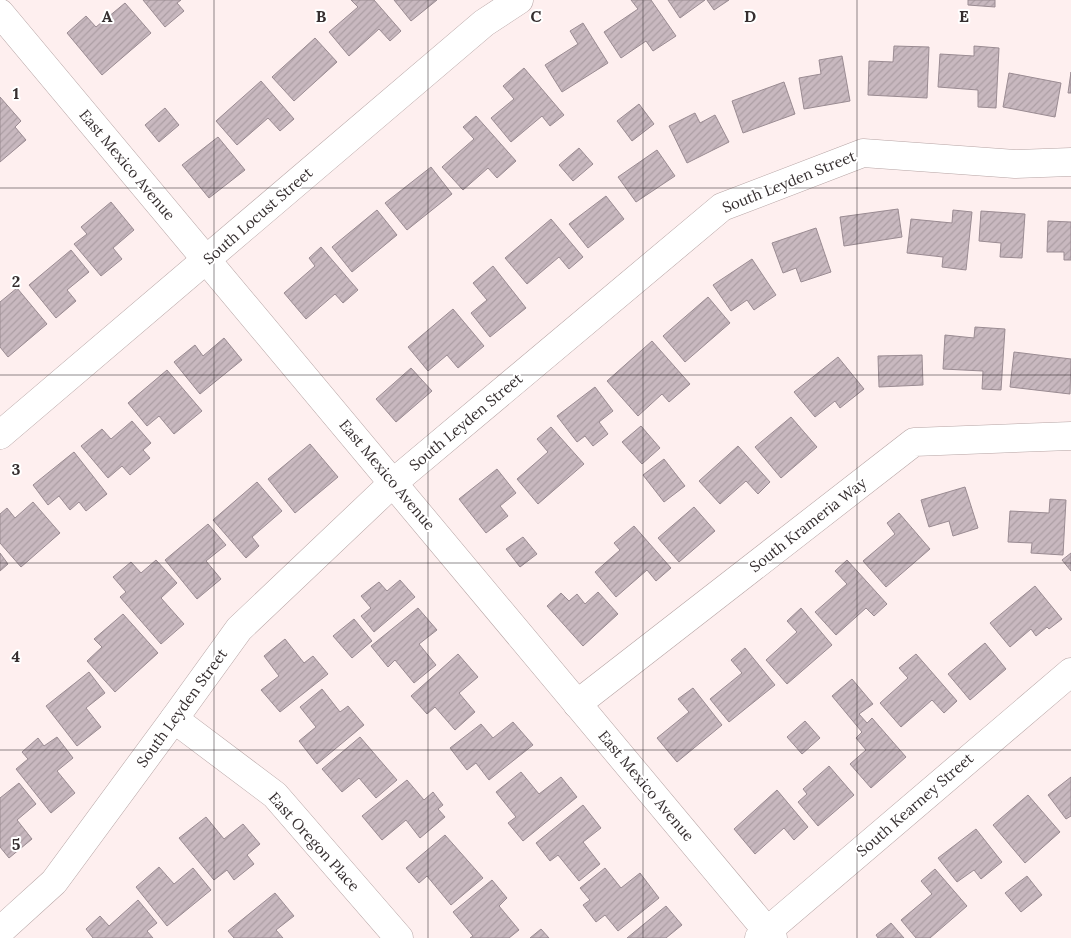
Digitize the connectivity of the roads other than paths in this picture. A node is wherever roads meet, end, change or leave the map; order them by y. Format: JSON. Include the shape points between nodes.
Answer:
{"nodes":[{"id":1,"x":519,"y":0,"type":"edge"},
{"id":2,"x":0,"y":13,"type":"edge"},
{"id":3,"x":1071,"y":162,"type":"edge"},
{"id":4,"x":207,"y":260,"type":"junction"},
{"id":5,"x":0,"y":435,"type":"edge"},
{"id":6,"x":1071,"y":436,"type":"edge"},
{"id":7,"x":394,"y":482,"type":"junction"},
{"id":8,"x":1071,"y":672,"type":"edge"},
{"id":9,"x":577,"y":704,"type":"junction"},
{"id":10,"x":174,"y":719,"type":"junction"},
{"id":11,"x":0,"y":930,"type":"edge"},
{"id":12,"x":767,"y":936,"type":"edge"},
{"id":13,"x":399,"y":938,"type":"edge"}],
"edges":[{"from":1,"to":4,"type":"street","name":"South Locust Street","via":[[484,23]]},
{"from":2,"to":4,"type":"street","name":"East Mexico Avenue"},
{"from":3,"to":7,"type":"street","name":"South Leyden Street","via":[[1015,164],[862,153],[722,206]]},
{"from":4,"to":5,"type":"street","name":"South Locust Street"},
{"from":4,"to":7,"type":"street","name":"East Mexico Avenue"},
{"from":6,"to":9,"type":"street","name":"South Krameria Way","via":[[914,442]]},
{"from":7,"to":9,"type":"street","name":"East Mexico Avenue"},
{"from":7,"to":10,"type":"street","name":"South Leyden Street","via":[[239,629]]},
{"from":8,"to":12,"type":"street","name":"South Kearney Street"},
{"from":9,"to":12,"type":"street","name":"East Mexico Avenue"},
{"from":10,"to":11,"type":"street","name":"South Leyden Street","via":[[54,882]]},
{"from":10,"to":13,"type":"street","name":"East Oregon Place","via":[[274,795]]}]}
